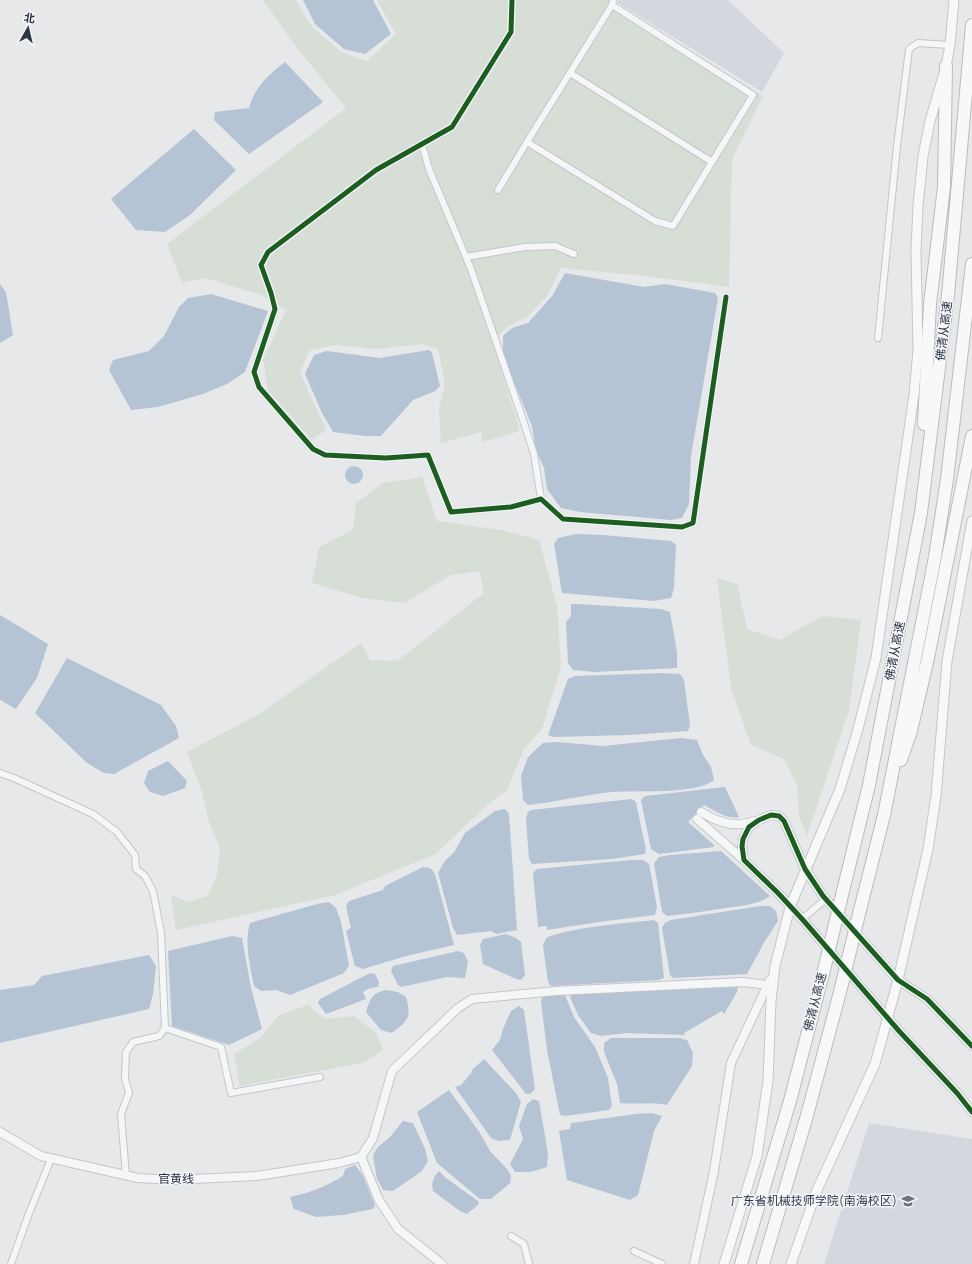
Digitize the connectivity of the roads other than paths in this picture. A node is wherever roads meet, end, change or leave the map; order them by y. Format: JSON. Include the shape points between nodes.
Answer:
{"nodes":[{"id":1,"x":512,"y":0,"type":"edge"},
{"id":2,"x":954,"y":0,"type":"edge"},
{"id":3,"x":612,"y":2,"type":"edge"},
{"id":4,"x":972,"y":24,"type":"edge"},
{"id":5,"x":950,"y":45,"type":"junction"},
{"id":6,"x":946,"y":66,"type":"junction"},
{"id":7,"x":570,"y":73,"type":"junction"},
{"id":8,"x":527,"y":142,"type":"junction"},
{"id":9,"x":422,"y":144,"type":"junction"},
{"id":10,"x":712,"y":162,"type":"junction"},
{"id":11,"x":498,"y":190,"type":"dead end"},
{"id":12,"x":574,"y":254,"type":"dead end"},
{"id":13,"x":466,"y":257,"type":"junction"},
{"id":14,"x":972,"y":264,"type":"edge"},
{"id":15,"x":726,"y":297,"type":"dead end"},
{"id":16,"x":878,"y":338,"type":"dead end"},
{"id":17,"x":972,"y":436,"type":"edge"},
{"id":18,"x":541,"y":499,"type":"junction"},
{"id":19,"x":920,"y":520,"type":"junction"},
{"id":20,"x":972,"y":520,"type":"edge"},
{"id":21,"x":0,"y":773,"type":"edge"},
{"id":22,"x":884,"y":815,"type":"junction"},
{"id":23,"x":758,"y":820,"type":"junction"},
{"id":24,"x":744,"y":860,"type":"junction"},
{"id":25,"x":805,"y":869,"type":"junction"},
{"id":26,"x":826,"y":899,"type":"junction"},
{"id":27,"x":790,"y":907,"type":"junction"},
{"id":28,"x":802,"y":919,"type":"junction"},
{"id":29,"x":775,"y":966,"type":"junction"},
{"id":30,"x":898,"y":980,"type":"junction"},
{"id":31,"x":768,"y":985,"type":"junction"},
{"id":32,"x":888,"y":1019,"type":"junction"},
{"id":33,"x":165,"y":1028,"type":"junction"},
{"id":34,"x":972,"y":1046,"type":"edge"},
{"id":35,"x":320,"y":1077,"type":"dead end"},
{"id":36,"x":972,"y":1112,"type":"edge"},
{"id":37,"x":0,"y":1132,"type":"edge"},
{"id":38,"x":360,"y":1157,"type":"junction"},
{"id":39,"x":51,"y":1159,"type":"junction"},
{"id":40,"x":126,"y":1176,"type":"junction"},
{"id":41,"x":511,"y":1236,"type":"dead end"},
{"id":42,"x":634,"y":1251,"type":"dead end"},
{"id":43,"x":11,"y":1264,"type":"edge"},
{"id":44,"x":442,"y":1264,"type":"edge"},
{"id":45,"x":529,"y":1264,"type":"edge"},
{"id":46,"x":662,"y":1264,"type":"edge"},
{"id":47,"x":694,"y":1264,"type":"edge"},
{"id":48,"x":724,"y":1264,"type":"edge"},
{"id":49,"x":741,"y":1264,"type":"edge"},
{"id":50,"x":763,"y":1264,"type":"edge"},
{"id":51,"x":791,"y":1264,"type":"edge"}],
"edges":[{"from":1,"to":9,"type":"street","via":[[511,32],[507,39],[452,127]]},
{"from":2,"to":5,"type":"main road"},
{"from":3,"to":7,"type":"street"},
{"from":3,"to":10,"type":"street","via":[[753,95]]},
{"from":4,"to":19,"type":"highway","name":"佛清从高速","via":[[948,295]]},
{"from":5,"to":6,"type":"main road"},
{"from":5,"to":16,"type":"street","via":[[918,43],[909,49]]},
{"from":6,"to":19,"type":"highway","via":[[944,187],[930,304],[919,484]]},
{"from":6,"to":25,"type":"main road","via":[[923,156],[916,250],[918,350],[914,395],[876,658],[840,789]]},
{"from":7,"to":8,"type":"street"},
{"from":7,"to":10,"type":"street"},
{"from":8,"to":10,"type":"street","via":[[655,221],[673,226]]},
{"from":8,"to":11,"type":"street"},
{"from":9,"to":13,"type":"street","via":[[429,169]]},
{"from":9,"to":18,"type":"street","via":[[376,170],[268,252],[260,265],[275,309],[254,372],[259,387],[313,449],[325,455],[386,458],[428,455],[451,512],[511,507]]},
{"from":12,"to":13,"type":"street","via":[[555,246],[525,247]]},
{"from":13,"to":18,"type":"street","via":[[534,454]]},
{"from":14,"to":22,"type":"highway","name":"佛清从高速","via":[[940,529]]},
{"from":15,"to":18,"type":"street","via":[[693,523],[682,527],[563,519]]},
{"from":17,"to":22,"type":"highway","via":[[911,731]]},
{"from":19,"to":49,"type":"highway","name":"佛清从高速","bridge":true,"via":[[869,785],[790,1101]]},
{"from":20,"to":30,"type":"main road","via":[[947,661],[936,796],[928,849]]},
{"from":21,"to":33,"type":"street","via":[[93,814],[117,832],[135,854],[136,869],[145,876],[153,892],[161,933]]},
{"from":22,"to":50,"type":"highway","name":"佛清从高速","bridge":true,"via":[[806,1119]]},
{"from":23,"to":24,"type":"street","via":[[743,839]]},
{"from":23,"to":24,"type":"street","via":[[741,825],[726,824],[699,816]]},
{"from":23,"to":25,"type":"street","via":[[771,815],[784,820]]},
{"from":24,"to":27,"type":"street"},
{"from":25,"to":26,"type":"street"},
{"from":25,"to":27,"type":"main road"},
{"from":26,"to":28,"type":"street"},
{"from":26,"to":30,"type":"street"},
{"from":27,"to":28,"type":"street"},
{"from":27,"to":29,"type":"main road"},
{"from":28,"to":32,"type":"street"},
{"from":29,"to":31,"type":"street"},
{"from":29,"to":48,"type":"main road","via":[[768,1081],[757,1156]]},
{"from":30,"to":32,"type":"main road"},
{"from":30,"to":34,"type":"street","via":[[928,999]]},
{"from":31,"to":38,"type":"street","via":[[742,982],[556,991],[472,999],[458,1008],[392,1071],[373,1138]]},
{"from":31,"to":47,"type":"street","via":[[731,1063],[714,1171]]},
{"from":32,"to":36,"type":"street"},
{"from":32,"to":51,"type":"main road","via":[[874,1064],[817,1190]]},
{"from":33,"to":35,"type":"street","via":[[221,1047],[232,1093]]},
{"from":33,"to":40,"type":"street","via":[[158,1036],[133,1042],[126,1052],[125,1079],[129,1094],[121,1114]]},
{"from":37,"to":39,"type":"street","name":"官黄线","via":[[41,1156]]},
{"from":38,"to":40,"type":"street","name":"官黄线","via":[[339,1163],[258,1176],[174,1180]]},
{"from":38,"to":44,"type":"street","via":[[379,1200],[398,1229]]},
{"from":39,"to":40,"type":"street","name":"官黄线"},
{"from":39,"to":43,"type":"street"},
{"from":41,"to":45,"type":"street","via":[[524,1244]]},
{"from":42,"to":46,"type":"street"}]}
